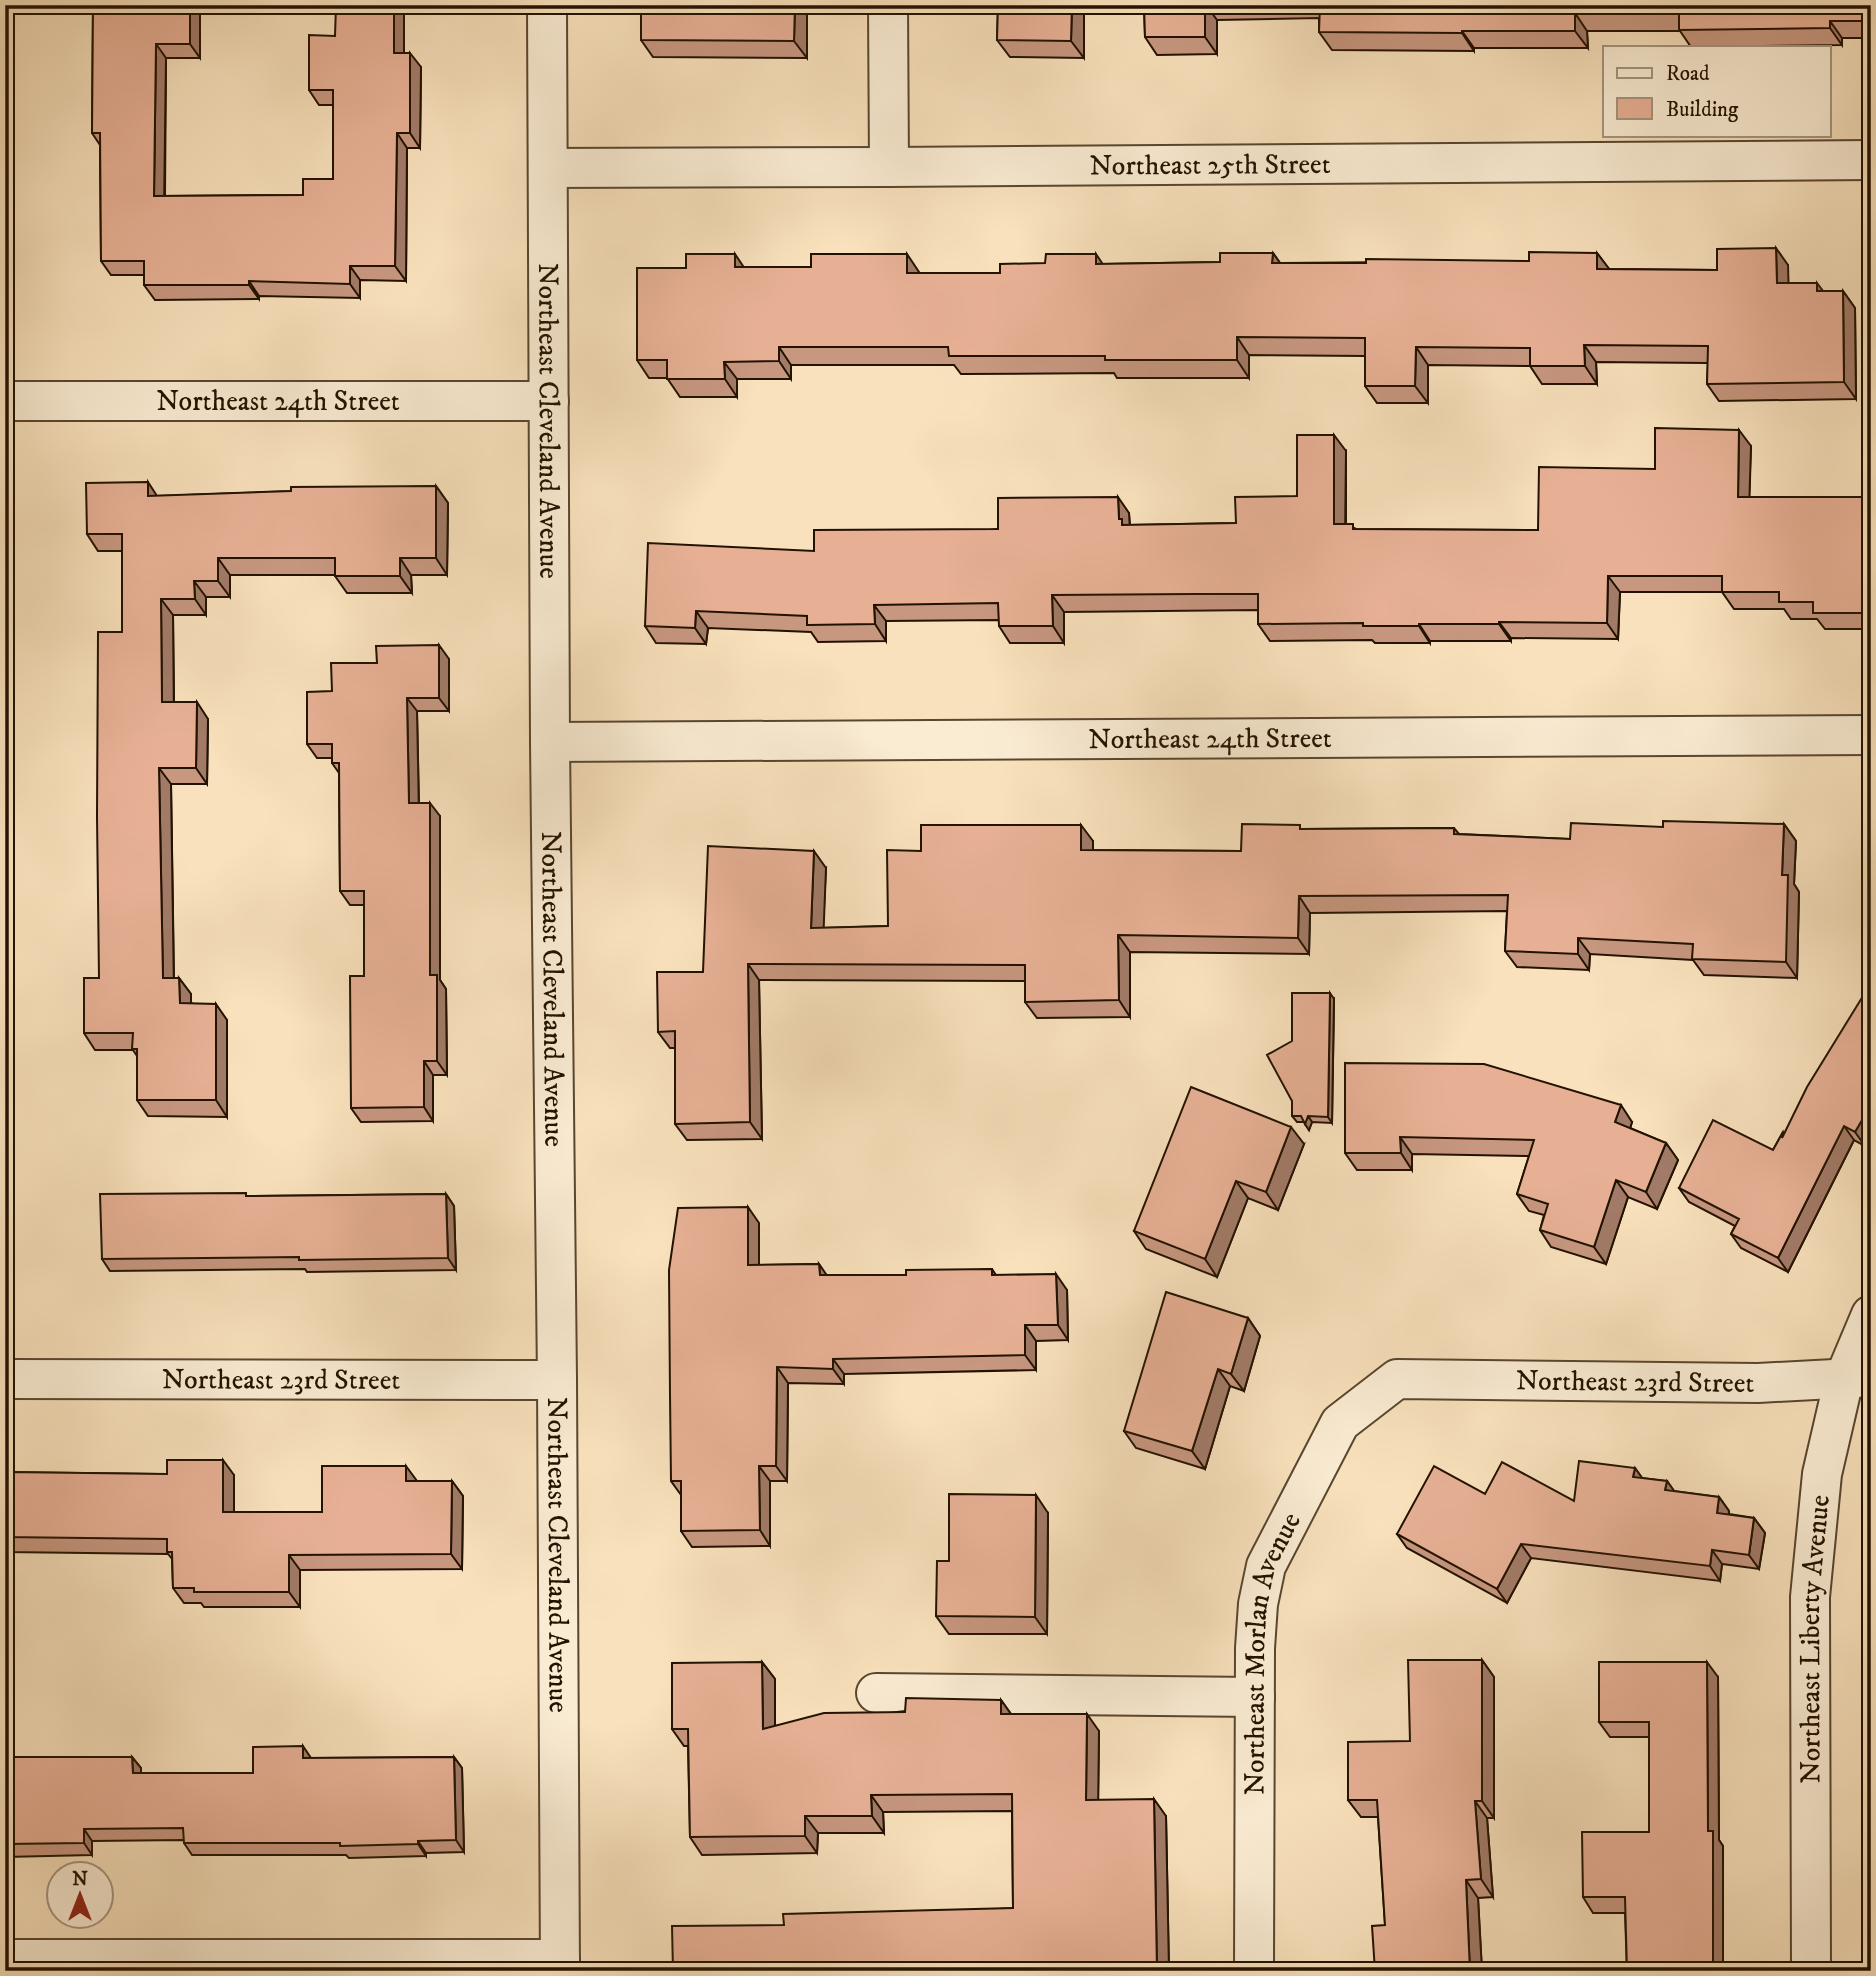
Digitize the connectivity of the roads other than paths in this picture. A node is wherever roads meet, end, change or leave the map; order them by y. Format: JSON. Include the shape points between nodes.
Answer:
{"nodes":[{"id":1,"x":547,"y":5,"type":"edge"},
{"id":2,"x":888,"y":5,"type":"edge"},
{"id":3,"x":1871,"y":160,"type":"edge"},
{"id":4,"x":889,"y":167,"type":"junction"},
{"id":5,"x":548,"y":168,"type":"junction"},
{"id":6,"x":5,"y":401,"type":"edge"},
{"id":7,"x":549,"y":401,"type":"junction"},
{"id":8,"x":1871,"y":735,"type":"edge"},
{"id":9,"x":551,"y":742,"type":"junction"},
{"id":10,"x":1871,"y":1315,"type":"edge"},
{"id":11,"x":1857,"y":1378,"type":"edge"},
{"id":12,"x":5,"y":1379,"type":"edge"},
{"id":13,"x":1397,"y":1379,"type":"joint"},
{"id":14,"x":557,"y":1380,"type":"junction"},
{"id":15,"x":876,"y":1693,"type":"dead end"},
{"id":16,"x":1255,"y":1697,"type":"junction"},
{"id":17,"x":5,"y":1959,"type":"edge"},
{"id":18,"x":560,"y":1965,"type":"edge"},
{"id":19,"x":1254,"y":1971,"type":"edge"},
{"id":20,"x":1811,"y":1971,"type":"edge"}],
"edges":[{"from":1,"to":5,"type":"street","name":"Northeast Cleveland Avenue"},
{"from":2,"to":4,"type":"street"},
{"from":3,"to":4,"type":"street","name":"Northeast 25th Street"},
{"from":4,"to":5,"type":"street","name":"Northeast 25th Street"},
{"from":5,"to":7,"type":"street","name":"Northeast Cleveland Avenue"},
{"from":6,"to":7,"type":"street","name":"Northeast 24th Street"},
{"from":7,"to":9,"type":"street","name":"Northeast Cleveland Avenue"},
{"from":8,"to":9,"type":"street","name":"Northeast 24th Street"},
{"from":9,"to":14,"type":"street","name":"Northeast Cleveland Avenue"},
{"from":10,"to":11,"type":"street","name":"Northeast Liberty Avenue"},
{"from":11,"to":13,"type":"street","name":"Northeast 23rd Street","via":[[1758,1383]]},
{"from":11,"to":20,"type":"street","name":"Northeast Liberty Avenue","via":[[1822,1474],[1810,1597]]},
{"from":12,"to":14,"type":"street","name":"Northeast 23rd Street"},
{"from":13,"to":16,"type":"street","name":"Northeast Morlan Avenue","via":[[1340,1423],[1266,1566],[1258,1604]]},
{"from":14,"to":18,"type":"street","name":"Northeast Cleveland Avenue"},
{"from":15,"to":16,"type":"street"},
{"from":16,"to":19,"type":"street","name":"Northeast Morlan Avenue"},
{"from":17,"to":18,"type":"street"}]}
